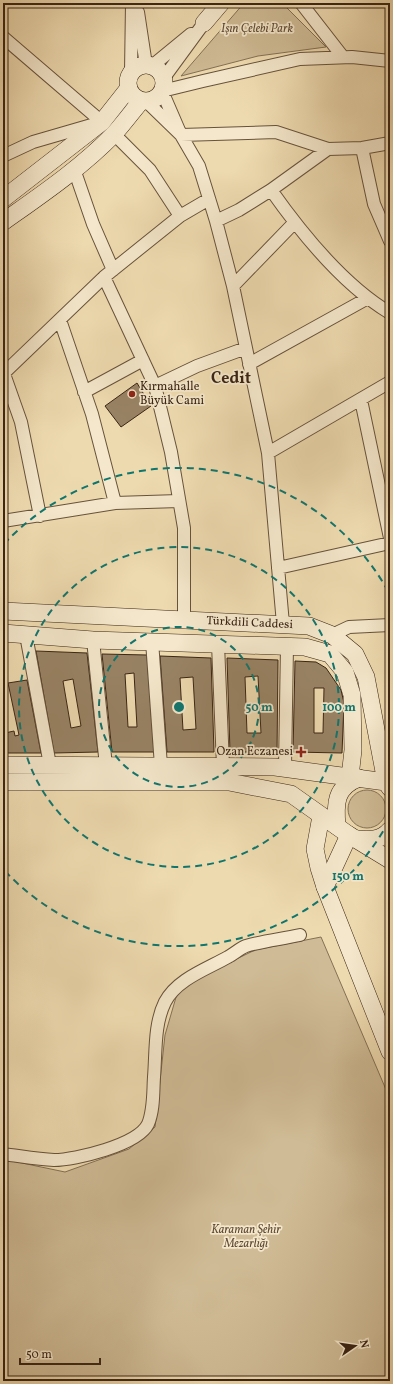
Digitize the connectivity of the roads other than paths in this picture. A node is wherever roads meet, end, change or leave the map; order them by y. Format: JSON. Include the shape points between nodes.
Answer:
{"nodes":[{"id":1,"x":132,"y":3,"type":"edge"},
{"id":2,"x":137,"y":3,"type":"edge"},
{"id":3,"x":221,"y":3,"type":"edge"},
{"id":4,"x":301,"y":3,"type":"edge"},
{"id":5,"x":204,"y":23,"type":"junction"},
{"id":6,"x":3,"y":37,"type":"edge"},
{"id":7,"x":343,"y":57,"type":"junction"},
{"id":8,"x":390,"y":61,"type":"edge"},
{"id":9,"x":143,"y":68,"type":"junction"},
{"id":10,"x":163,"y":85,"type":"junction"},
{"id":11,"x":128,"y":89,"type":"junction"},
{"id":12,"x":144,"y":101,"type":"junction"},
{"id":13,"x":108,"y":128,"type":"junction"},
{"id":14,"x":181,"y":135,"type":"junction"},
{"id":15,"x":390,"y":144,"type":"edge"},
{"id":16,"x":362,"y":148,"type":"junction"},
{"id":17,"x":328,"y":149,"type":"junction"},
{"id":18,"x":3,"y":156,"type":"edge"},
{"id":19,"x":74,"y":169,"type":"junction"},
{"id":20,"x":270,"y":190,"type":"junction"},
{"id":21,"x":3,"y":199,"type":"edge"},
{"id":22,"x":209,"y":199,"type":"junction"},
{"id":23,"x":180,"y":216,"type":"junction"},
{"id":24,"x":216,"y":221,"type":"junction"},
{"id":25,"x":3,"y":222,"type":"edge"},
{"id":26,"x":294,"y":223,"type":"junction"},
{"id":27,"x":390,"y":241,"type":"edge"},
{"id":28,"x":108,"y":273,"type":"junction"},
{"id":29,"x":233,"y":286,"type":"junction"},
{"id":30,"x":368,"y":298,"type":"junction"},
{"id":31,"x":390,"y":313,"type":"edge"},
{"id":32,"x":60,"y":320,"type":"junction"},
{"id":33,"x":246,"y":348,"type":"junction"},
{"id":34,"x":143,"y":360,"type":"junction"},
{"id":35,"x":249,"y":364,"type":"junction"},
{"id":36,"x":3,"y":373,"type":"edge"},
{"id":37,"x":390,"y":382,"type":"edge"},
{"id":38,"x":155,"y":386,"type":"junction"},
{"id":39,"x":84,"y":392,"type":"junction"},
{"id":40,"x":361,"y":400,"type":"junction"},
{"id":41,"x":268,"y":453,"type":"junction"},
{"id":42,"x":179,"y":502,"type":"junction"},
{"id":43,"x":115,"y":503,"type":"junction"},
{"id":44,"x":40,"y":516,"type":"junction"},
{"id":45,"x":3,"y":521,"type":"edge"},
{"id":46,"x":390,"y":538,"type":"edge"},
{"id":47,"x":390,"y":543,"type":"edge"},
{"id":48,"x":278,"y":568,"type":"junction"},
{"id":49,"x":3,"y":611,"type":"edge"},
{"id":50,"x":184,"y":619,"type":"junction"},
{"id":51,"x":283,"y":624,"type":"junction"},
{"id":52,"x":390,"y":625,"type":"edge"},
{"id":53,"x":3,"y":633,"type":"edge"},
{"id":54,"x":26,"y":635,"type":"junction"},
{"id":55,"x":332,"y":635,"type":"junction"},
{"id":56,"x":93,"y":640,"type":"junction"},
{"id":57,"x":152,"y":642,"type":"junction"},
{"id":58,"x":218,"y":644,"type":"junction"},
{"id":59,"x":287,"y":646,"type":"junction"},
{"id":60,"x":3,"y":764,"type":"edge"},
{"id":61,"x":50,"y":765,"type":"junction"},
{"id":62,"x":106,"y":766,"type":"junction"},
{"id":63,"x":162,"y":766,"type":"junction"},
{"id":64,"x":223,"y":766,"type":"junction"},
{"id":65,"x":285,"y":767,"type":"junction"},
{"id":66,"x":355,"y":777,"type":"junction"},
{"id":67,"x":3,"y":782,"type":"edge"},
{"id":68,"x":389,"y":784,"type":"edge"},
{"id":69,"x":322,"y":816,"type":"junction"},
{"id":70,"x":390,"y":830,"type":"edge"},
{"id":71,"x":347,"y":834,"type":"junction"},
{"id":72,"x":390,"y":860,"type":"edge"},
{"id":73,"x":325,"y":887,"type":"junction"},
{"id":74,"x":300,"y":935,"type":"dead end"},
{"id":75,"x":390,"y":1052,"type":"edge"},
{"id":76,"x":3,"y":1154,"type":"edge"}],
"edges":[{"from":1,"to":9,"type":"street"},
{"from":2,"to":9,"type":"street"},
{"from":3,"to":5,"type":"main road"},
{"from":4,"to":7,"type":"street"},
{"from":5,"to":9,"type":"street"},
{"from":5,"to":10,"type":"street"},
{"from":6,"to":13,"type":"street"},
{"from":7,"to":8,"type":"street"},
{"from":7,"to":10,"type":"street","via":[[300,59],[203,81]]},
{"from":9,"to":10,"type":"main road","via":[[161,73]]},
{"from":9,"to":11,"type":"main road","via":[[127,83]]},
{"from":10,"to":12,"type":"main road","via":[[158,96],[153,100]]},
{"from":10,"to":14,"type":"street"},
{"from":11,"to":12,"type":"main road","via":[[131,94]]},
{"from":11,"to":13,"type":"main road"},
{"from":12,"to":13,"type":"main road"},
{"from":12,"to":14,"type":"street"},
{"from":13,"to":18,"type":"street","via":[[33,142]]},
{"from":13,"to":19,"type":"main road"},
{"from":13,"to":21,"type":"main road"},
{"from":13,"to":23,"type":"street","via":[[150,170]]},
{"from":14,"to":17,"type":"street","via":[[276,132]]},
{"from":14,"to":22,"type":"street","via":[[198,166]]},
{"from":15,"to":16,"type":"street"},
{"from":16,"to":17,"type":"street"},
{"from":16,"to":27,"type":"street","via":[[374,204]]},
{"from":17,"to":20,"type":"street"},
{"from":19,"to":25,"type":"main road"},
{"from":19,"to":28,"type":"street"},
{"from":20,"to":24,"type":"street"},
{"from":20,"to":26,"type":"street"},
{"from":22,"to":23,"type":"street"},
{"from":22,"to":24,"type":"street"},
{"from":23,"to":28,"type":"street"},
{"from":24,"to":29,"type":"street"},
{"from":26,"to":29,"type":"street"},
{"from":26,"to":30,"type":"street","via":[[340,273]]},
{"from":28,"to":32,"type":"street"},
{"from":28,"to":34,"type":"street"},
{"from":29,"to":33,"type":"street"},
{"from":30,"to":31,"type":"street"},
{"from":30,"to":35,"type":"street"},
{"from":32,"to":36,"type":"street"},
{"from":32,"to":39,"type":"street"},
{"from":33,"to":35,"type":"street"},
{"from":33,"to":38,"type":"street","via":[[197,366]]},
{"from":34,"to":38,"type":"street"},
{"from":34,"to":39,"type":"street"},
{"from":35,"to":41,"type":"street"},
{"from":36,"to":44,"type":"street","via":[[21,422]]},
{"from":37,"to":40,"type":"street"},
{"from":38,"to":42,"type":"street"},
{"from":39,"to":43,"type":"street"},
{"from":40,"to":41,"type":"street"},
{"from":40,"to":46,"type":"street"},
{"from":41,"to":48,"type":"street"},
{"from":42,"to":43,"type":"street"},
{"from":42,"to":50,"type":"street","via":[[184,528]]},
{"from":43,"to":44,"type":"street"},
{"from":44,"to":45,"type":"street"},
{"from":47,"to":48,"type":"street"},
{"from":48,"to":51,"type":"street"},
{"from":49,"to":50,"type":"main road","name":"Türkdili Caddesi"},
{"from":50,"to":51,"type":"main road","name":"Türkdili Caddesi"},
{"from":51,"to":55,"type":"main road","name":"Türkdili Caddesi","via":[[309,626]]},
{"from":52,"to":55,"type":"street","via":[[349,627]]},
{"from":53,"to":54,"type":"main road","name":"Türkdili Caddesi"},
{"from":54,"to":56,"type":"main road","name":"Türkdili Caddesi"},
{"from":54,"to":61,"type":"street"},
{"from":55,"to":68,"type":"main road","name":"Türkdili Caddesi","via":[[354,654],[366,677]]},
{"from":56,"to":57,"type":"main road","name":"Türkdili Caddesi"},
{"from":56,"to":62,"type":"street"},
{"from":57,"to":58,"type":"main road","name":"Türkdili Caddesi"},
{"from":57,"to":63,"type":"street"},
{"from":58,"to":59,"type":"main road","name":"Türkdili Caddesi"},
{"from":58,"to":64,"type":"street"},
{"from":59,"to":65,"type":"street"},
{"from":59,"to":66,"type":"main road","name":"Türkdili Caddesi","via":[[305,647],[330,654],[345,672],[352,695]]},
{"from":60,"to":61,"type":"main road"},
{"from":61,"to":62,"type":"main road"},
{"from":62,"to":63,"type":"main road"},
{"from":63,"to":64,"type":"main road"},
{"from":64,"to":65,"type":"main road"},
{"from":65,"to":66,"type":"main road"},
{"from":66,"to":68,"type":"main road"},
{"from":66,"to":71,"type":"main road","via":[[339,793],[336,802]]},
{"from":67,"to":69,"type":"main road","via":[[229,782],[291,794]]},
{"from":69,"to":71,"type":"main road"},
{"from":69,"to":73,"type":"main road","via":[[315,850]]},
{"from":70,"to":71,"type":"main road","via":[[379,838],[369,840]]},
{"from":71,"to":72,"type":"main road"},
{"from":71,"to":73,"type":"main road"},
{"from":73,"to":75,"type":"main road"},
{"from":74,"to":76,"type":"street","via":[[245,946],[174,990],[165,1002],[159,1019],[153,1099],[147,1126],[140,1133],[115,1147],[71,1158],[55,1160]]}]}
